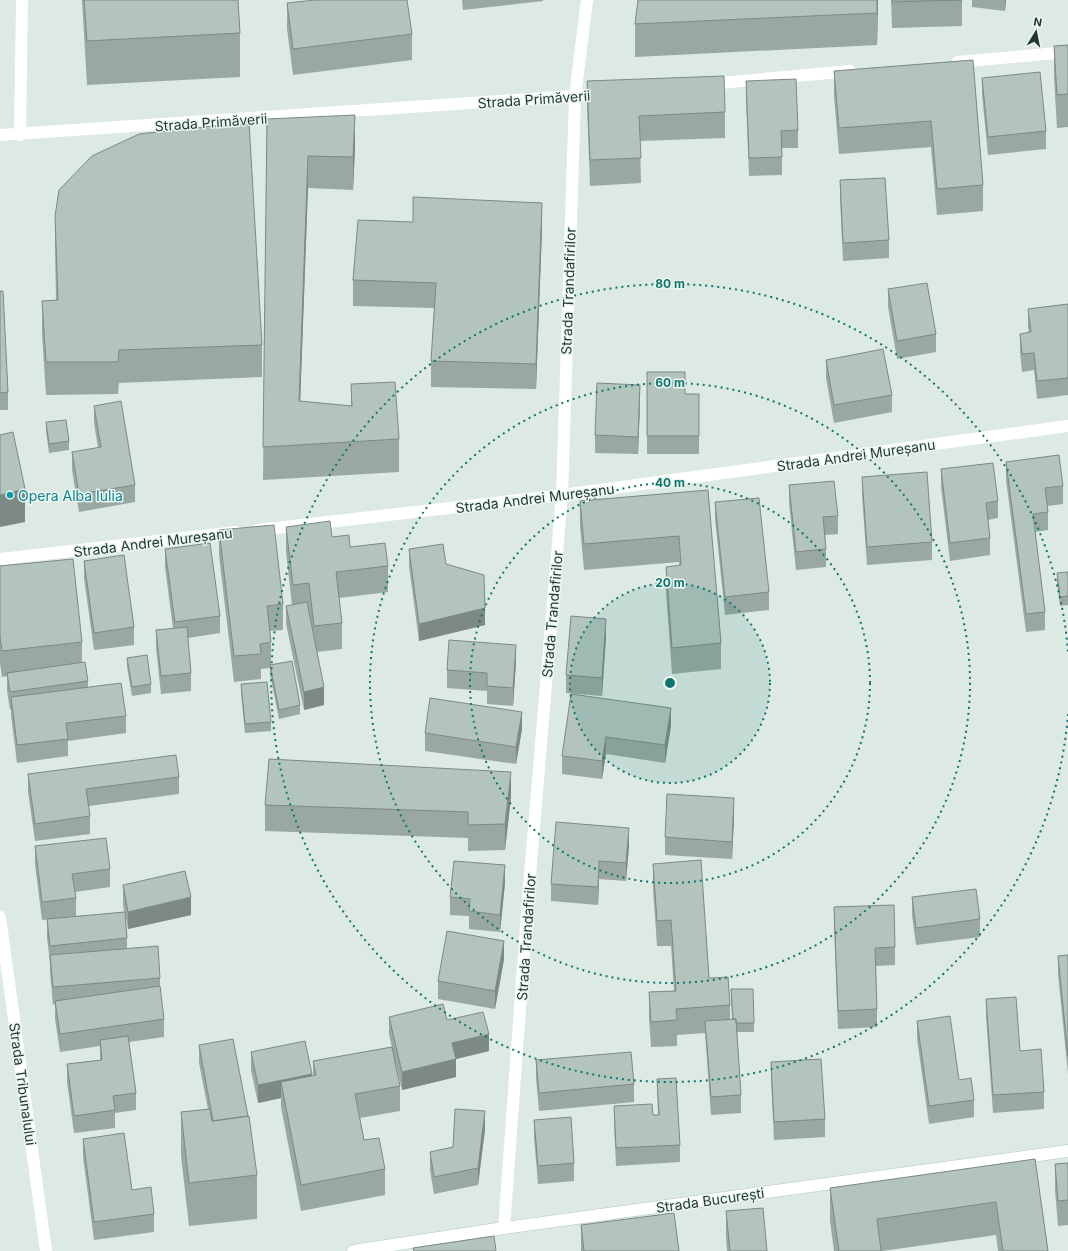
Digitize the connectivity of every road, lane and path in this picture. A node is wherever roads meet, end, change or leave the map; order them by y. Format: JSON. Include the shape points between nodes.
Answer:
{"nodes":[{"id":1,"x":22,"y":0,"type":"edge"},
{"id":2,"x":588,"y":0,"type":"edge"},
{"id":3,"x":1068,"y":52,"type":"edge"},
{"id":4,"x":949,"y":62,"type":"edge"},
{"id":5,"x":861,"y":70,"type":"edge"},
{"id":6,"x":694,"y":86,"type":"edge"},
{"id":7,"x":615,"y":93,"type":"edge"},
{"id":8,"x":575,"y":96,"type":"junction"},
{"id":9,"x":0,"y":135,"type":"edge"},
{"id":10,"x":20,"y":135,"type":"junction"},
{"id":11,"x":1068,"y":426,"type":"edge"},
{"id":12,"x":562,"y":495,"type":"junction"},
{"id":13,"x":0,"y":559,"type":"edge"},
{"id":14,"x":0,"y":918,"type":"edge"},
{"id":15,"x":1068,"y":1151,"type":"edge"},
{"id":16,"x":504,"y":1228,"type":"junction"},
{"id":17,"x":46,"y":1251,"type":"edge"},
{"id":18,"x":353,"y":1251,"type":"edge"}],
"edges":[{"from":1,"to":10,"type":"street"},
{"from":2,"to":8,"type":"street","name":"Strada Trandafirilor"},
{"from":3,"to":4,"type":"street"},
{"from":5,"to":6,"type":"street"},
{"from":7,"to":8,"type":"street","name":"Strada Primăverii"},
{"from":8,"to":10,"type":"street","name":"Strada Primăverii"},
{"from":8,"to":12,"type":"street","name":"Strada Trandafirilor"},
{"from":9,"to":10,"type":"street","name":"Strada Primăverii"},
{"from":11,"to":12,"type":"street","name":"Strada Andrei Mureșanu"},
{"from":12,"to":13,"type":"street","name":"Strada Andrei Mureșanu"},
{"from":12,"to":16,"type":"street","name":"Strada Trandafirilor"},
{"from":14,"to":17,"type":"street","name":"Strada Tribunalului"},
{"from":15,"to":16,"type":"street","name":"Strada București"},
{"from":16,"to":18,"type":"street","name":"Strada București"}]}
